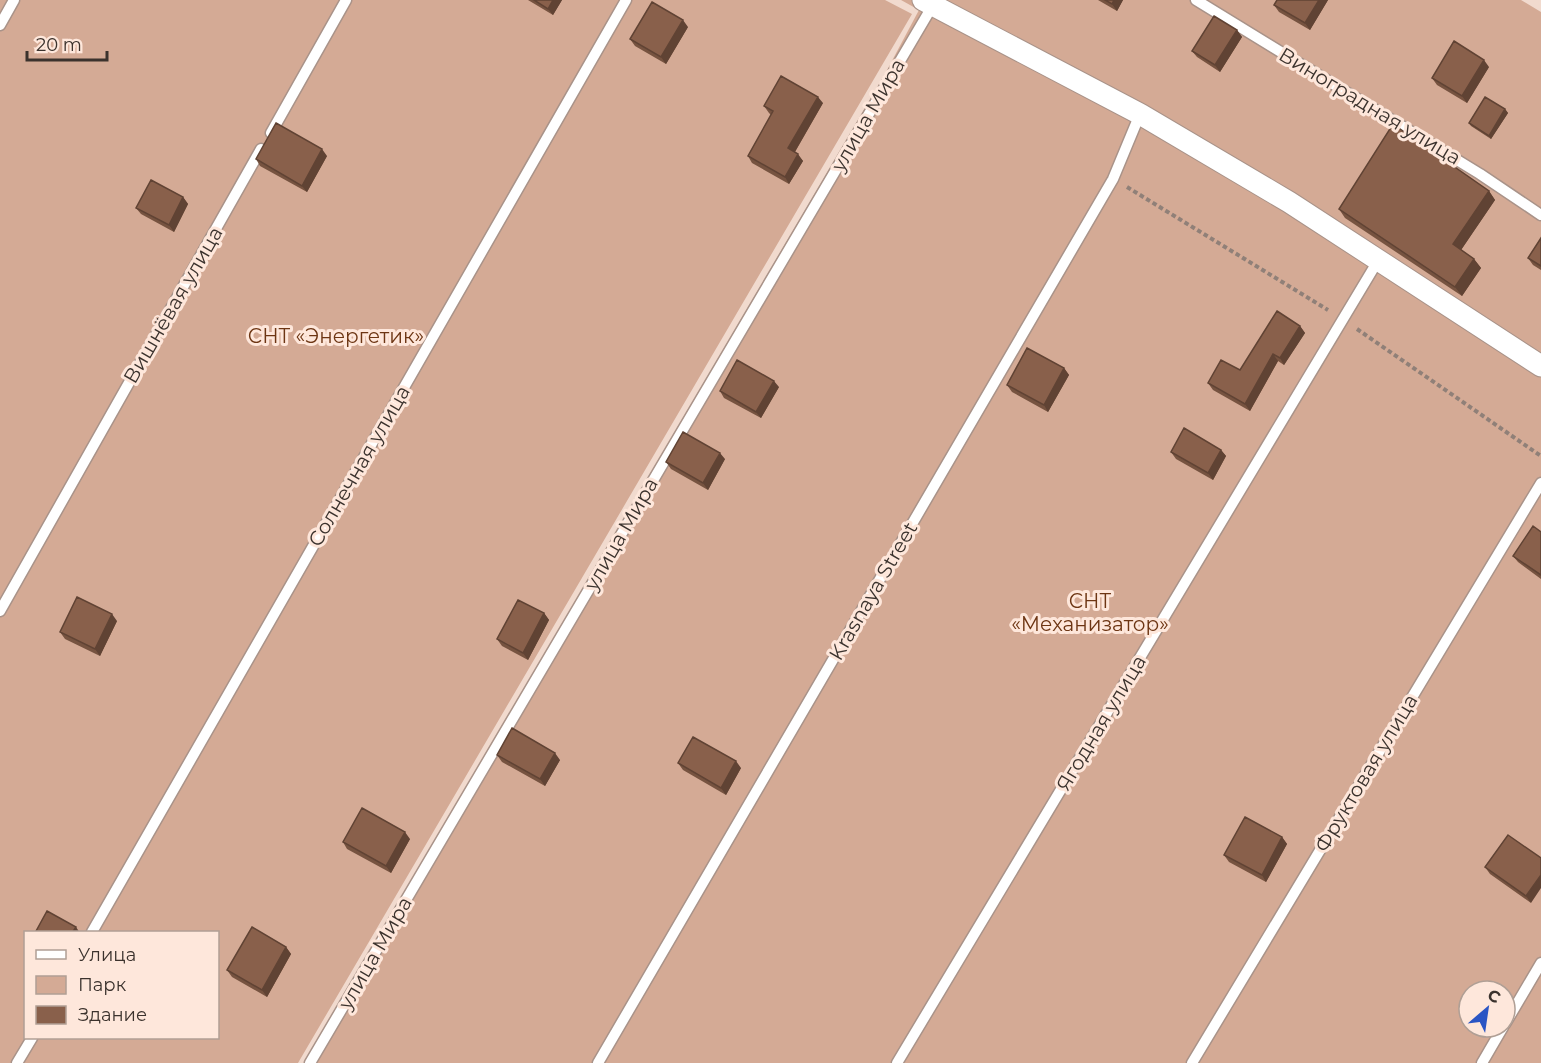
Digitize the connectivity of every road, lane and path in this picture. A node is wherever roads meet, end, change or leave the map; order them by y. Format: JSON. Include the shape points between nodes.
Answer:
{"nodes":[{"id":1,"x":14,"y":0,"type":"edge"},
{"id":2,"x":346,"y":0,"type":"edge"},
{"id":3,"x":626,"y":0,"type":"edge"},
{"id":4,"x":1196,"y":0,"type":"edge"},
{"id":5,"x":928,"y":3,"type":"edge"},
{"id":6,"x":0,"y":25,"type":"edge"},
{"id":7,"x":1140,"y":114,"type":"junction"},
{"id":8,"x":1541,"y":215,"type":"edge"},
{"id":9,"x":1379,"y":259,"type":"junction"},
{"id":10,"x":1541,"y":366,"type":"edge"},
{"id":11,"x":1541,"y":483,"type":"edge"},
{"id":12,"x":0,"y":611,"type":"edge"},
{"id":13,"x":93,"y":931,"type":"edge"},
{"id":14,"x":1541,"y":963,"type":"edge"},
{"id":15,"x":1517,"y":1004,"type":"edge"},
{"id":16,"x":31,"y":1039,"type":"edge"},
{"id":17,"x":1496,"y":1039,"type":"edge"},
{"id":18,"x":17,"y":1063,"type":"edge"},
{"id":19,"x":310,"y":1063,"type":"edge"},
{"id":20,"x":597,"y":1063,"type":"edge"},
{"id":21,"x":897,"y":1063,"type":"edge"},
{"id":22,"x":1192,"y":1063,"type":"edge"},
{"id":23,"x":1482,"y":1063,"type":"edge"}],
"edges":[{"from":1,"to":6,"type":"lane"},
{"from":2,"to":12,"type":"lane","name":"Вишнёвая улица"},
{"from":3,"to":13,"type":"lane","name":"Солнечная улица"},
{"from":4,"to":8,"type":"lane","name":"Виноградная улица"},
{"from":5,"to":7,"type":"street"},
{"from":5,"to":19,"type":"lane","name":"улица Мира"},
{"from":7,"to":9,"type":"street","via":[[1290,201]]},
{"from":7,"to":20,"type":"lane","name":"Krasnaya Street","via":[[1113,179]]},
{"from":9,"to":10,"type":"street"},
{"from":9,"to":21,"type":"lane","name":"Ягодная улица"},
{"from":11,"to":22,"type":"lane","name":"Фруктовая улица"},
{"from":14,"to":15,"type":"lane"},
{"from":16,"to":18,"type":"lane"},
{"from":17,"to":23,"type":"lane"}]}
